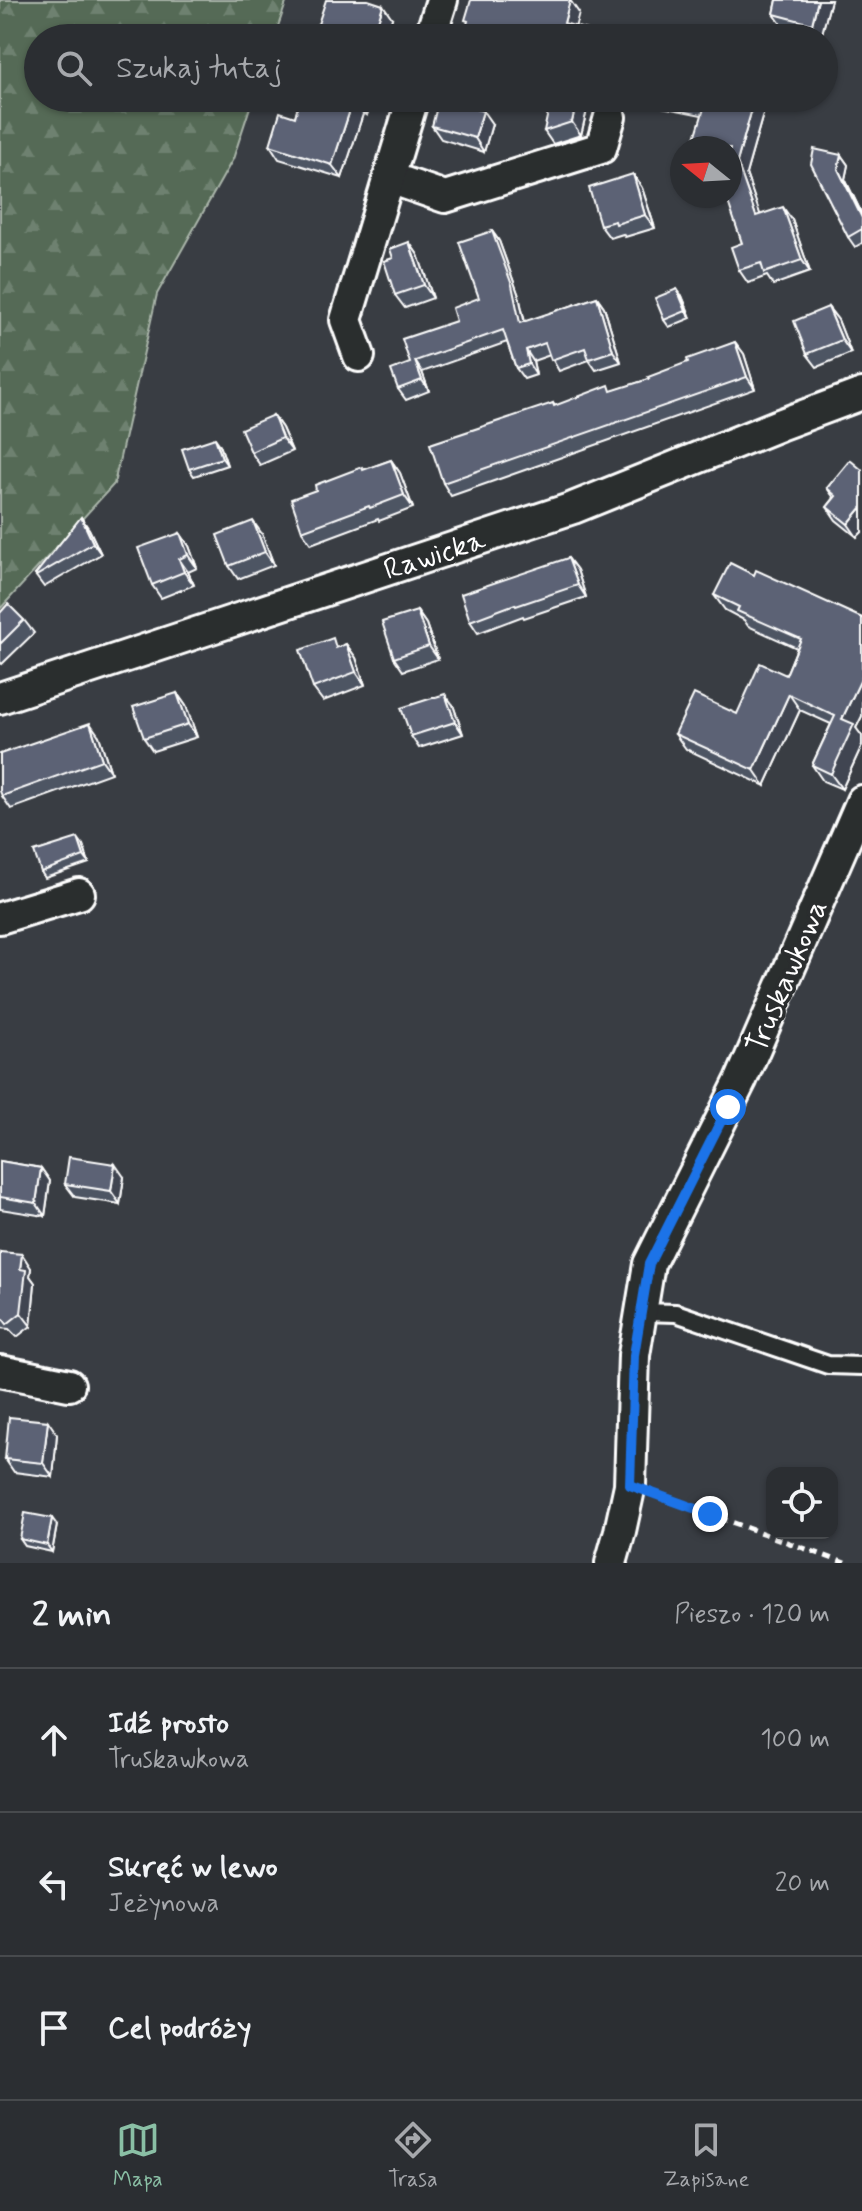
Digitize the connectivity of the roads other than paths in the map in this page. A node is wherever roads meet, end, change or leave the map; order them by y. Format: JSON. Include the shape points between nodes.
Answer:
{"nodes":[{"id":1,"x":442,"y":0,"type":"edge"},
{"id":2,"x":434,"y":24,"type":"edge"},
{"id":3,"x":409,"y":112,"type":"edge"},
{"id":4,"x":610,"y":117,"type":"dead end"},
{"id":5,"x":390,"y":178,"type":"junction"},
{"id":6,"x":359,"y":356,"type":"dead end"},
{"id":7,"x":862,"y":394,"type":"edge"},
{"id":8,"x":0,"y":698,"type":"edge"},
{"id":9,"x":862,"y":801,"type":"edge"},
{"id":10,"x":79,"y":894,"type":"dead end"},
{"id":11,"x":0,"y":918,"type":"edge"},
{"id":12,"x":641,"y":1312,"type":"junction"},
{"id":13,"x":862,"y":1366,"type":"edge"},
{"id":14,"x":0,"y":1371,"type":"edge"},
{"id":15,"x":69,"y":1385,"type":"dead end"},
{"id":16,"x":611,"y":1563,"type":"edge"}],
"edges":[{"from":1,"to":2,"type":"street"},
{"from":3,"to":5,"type":"street"},
{"from":4,"to":5,"type":"street","via":[[601,148],[445,197]]},
{"from":5,"to":6,"type":"street","via":[[346,320]]},
{"from":7,"to":8,"type":"street","name":"Rawicka","via":[[573,508]]},
{"from":9,"to":12,"type":"street","name":"Truskawkowa","via":[[741,1080],[649,1264]]},
{"from":10,"to":11,"type":"street"},
{"from":12,"to":13,"type":"lane","via":[[676,1313],[828,1365]]},
{"from":12,"to":16,"type":"street","name":"Truskawkowa","via":[[634,1355],[630,1485]]},
{"from":14,"to":15,"type":"street"}]}
